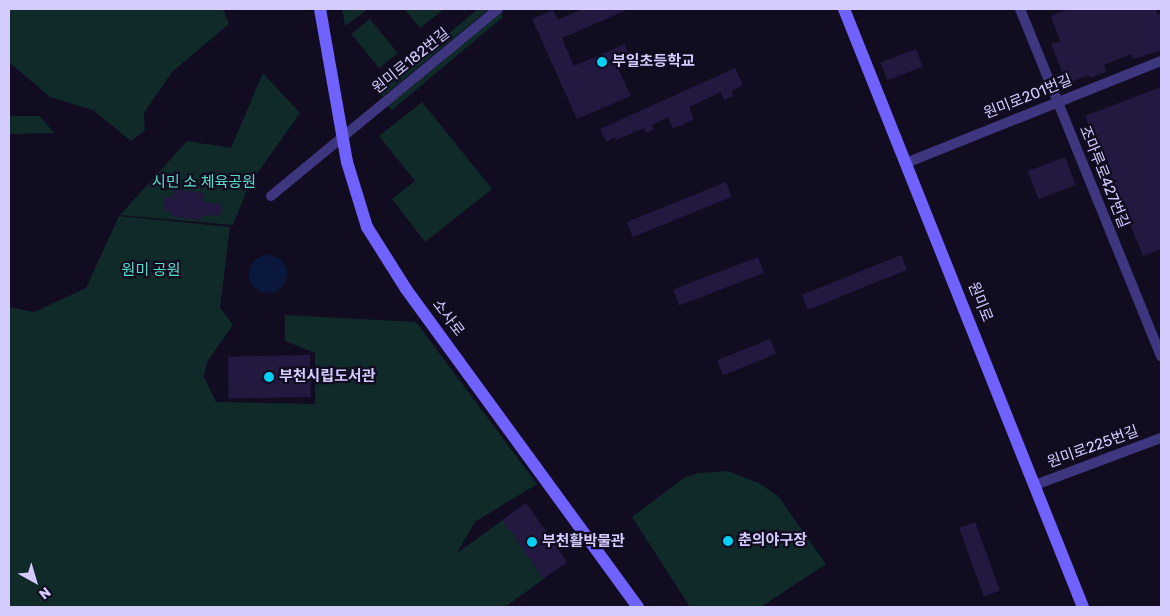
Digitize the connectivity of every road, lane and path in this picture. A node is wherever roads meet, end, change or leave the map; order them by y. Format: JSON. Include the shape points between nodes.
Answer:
{"nodes":[{"id":1,"x":320,"y":9,"type":"edge"},
{"id":2,"x":498,"y":9,"type":"edge"},
{"id":3,"x":844,"y":9,"type":"edge"},
{"id":4,"x":1020,"y":9,"type":"edge"},
{"id":5,"x":1161,"y":60,"type":"edge"},
{"id":6,"x":1057,"y":101,"type":"junction"},
{"id":7,"x":906,"y":163,"type":"junction"},
{"id":8,"x":271,"y":196,"type":"dead end"},
{"id":9,"x":1161,"y":357,"type":"edge"},
{"id":10,"x":1161,"y":438,"type":"edge"},
{"id":11,"x":1035,"y":485,"type":"junction"},
{"id":12,"x":638,"y":607,"type":"edge"},
{"id":13,"x":1083,"y":607,"type":"edge"}],
"edges":[{"from":1,"to":12,"type":"street","name":"소사로","via":[[347,162],[367,227],[406,289]]},
{"from":2,"to":8,"type":"street","name":"원미로182번길"},
{"from":3,"to":7,"type":"street","name":"원미로"},
{"from":4,"to":6,"type":"street","name":"조마루로427번길"},
{"from":5,"to":6,"type":"street","name":"원미로201번길"},
{"from":6,"to":7,"type":"street","name":"원미로201번길"},
{"from":6,"to":9,"type":"street","name":"조마루로427번길"},
{"from":7,"to":11,"type":"street","name":"원미로"},
{"from":10,"to":11,"type":"street","name":"원미로225번길"},
{"from":11,"to":13,"type":"street","name":"원미로"}]}
